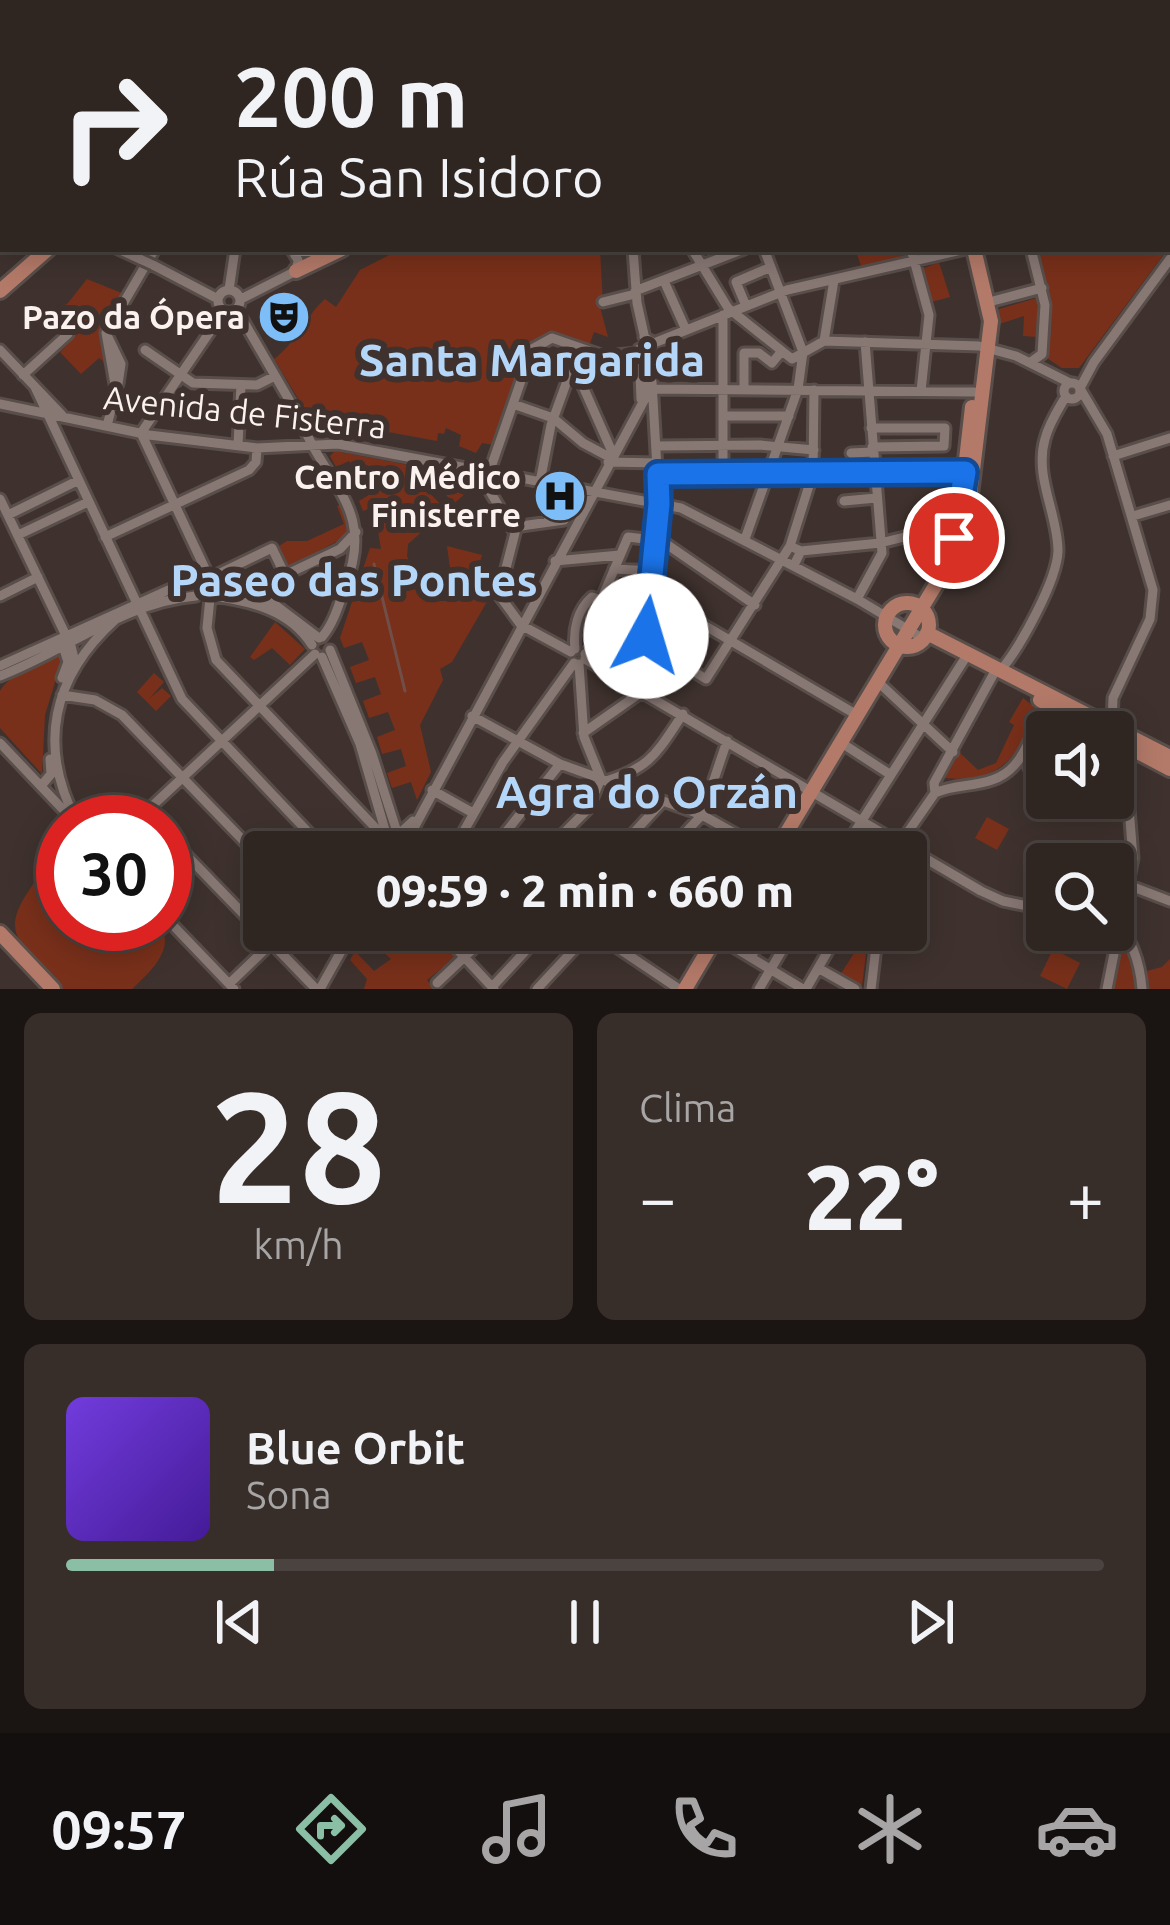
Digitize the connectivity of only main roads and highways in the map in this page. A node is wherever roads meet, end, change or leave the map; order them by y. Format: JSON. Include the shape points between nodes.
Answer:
{"nodes":[{"id":1,"x":45,"y":252,"type":"edge"},
{"id":2,"x":336,"y":252,"type":"edge"},
{"id":3,"x":968,"y":252,"type":"edge"},
{"id":4,"x":968,"y":252,"type":"edge"},
{"id":5,"x":296,"y":271,"type":"road end"},
{"id":6,"x":0,"y":291,"type":"edge"},
{"id":7,"x":983,"y":347,"type":"junction"},
{"id":8,"x":920,"y":607,"type":"junction"},
{"id":9,"x":930,"y":637,"type":"junction"},
{"id":10,"x":896,"y":644,"type":"junction"},
{"id":11,"x":994,"y":670,"type":"junction"},
{"id":12,"x":1075,"y":710,"type":"joint"},
{"id":13,"x":854,"y":714,"type":"junction"},
{"id":14,"x":1134,"y":743,"type":"edge"},
{"id":15,"x":1134,"y":748,"type":"edge"},
{"id":16,"x":1170,"y":757,"type":"edge"},
{"id":17,"x":1170,"y":769,"type":"edge"},
{"id":18,"x":808,"y":789,"type":"junction"},
{"id":19,"x":782,"y":831,"type":"edge"},
{"id":20,"x":3,"y":944,"type":"edge"},
{"id":21,"x":711,"y":951,"type":"edge"},
{"id":22,"x":53,"y":989,"type":"edge"},
{"id":23,"x":686,"y":989,"type":"edge"}],
"edges":[{"from":1,"to":6,"type":"main road"},
{"from":2,"to":5,"type":"main road"},
{"from":3,"to":7,"type":"main road","via":[[989,302]]},
{"from":4,"to":7,"type":"main road"},
{"from":7,"to":8,"type":"main road","via":[[958,524]]},
{"from":7,"to":8,"type":"main road","via":[[967,530]]},
{"from":8,"to":9,"type":"main road"},
{"from":8,"to":10,"type":"main road"},
{"from":8,"to":10,"type":"main road","via":[[901,604],[887,616],[885,631]]},
{"from":9,"to":10,"type":"main road"},
{"from":9,"to":11,"type":"main road","name":"Avenida de Fisterra"},
{"from":9,"to":11,"type":"main road","name":"Avenida de Fisterra"},
{"from":10,"to":13,"type":"main road"},
{"from":10,"to":13,"type":"main road"},
{"from":11,"to":12,"type":"main road","name":"Avenida de Fisterra"},
{"from":11,"to":12,"type":"main road","name":"Avenida de Fisterra","via":[[1050,706]]},
{"from":13,"to":18,"type":"main road"},
{"from":13,"to":18,"type":"main road"},
{"from":14,"to":16,"type":"main road","name":"Avenida de Fisterra"},
{"from":15,"to":17,"type":"main road","name":"Avenida de Fisterra"},
{"from":18,"to":19,"type":"main road"},
{"from":20,"to":22,"type":"main road"},
{"from":21,"to":23,"type":"main road"}]}
